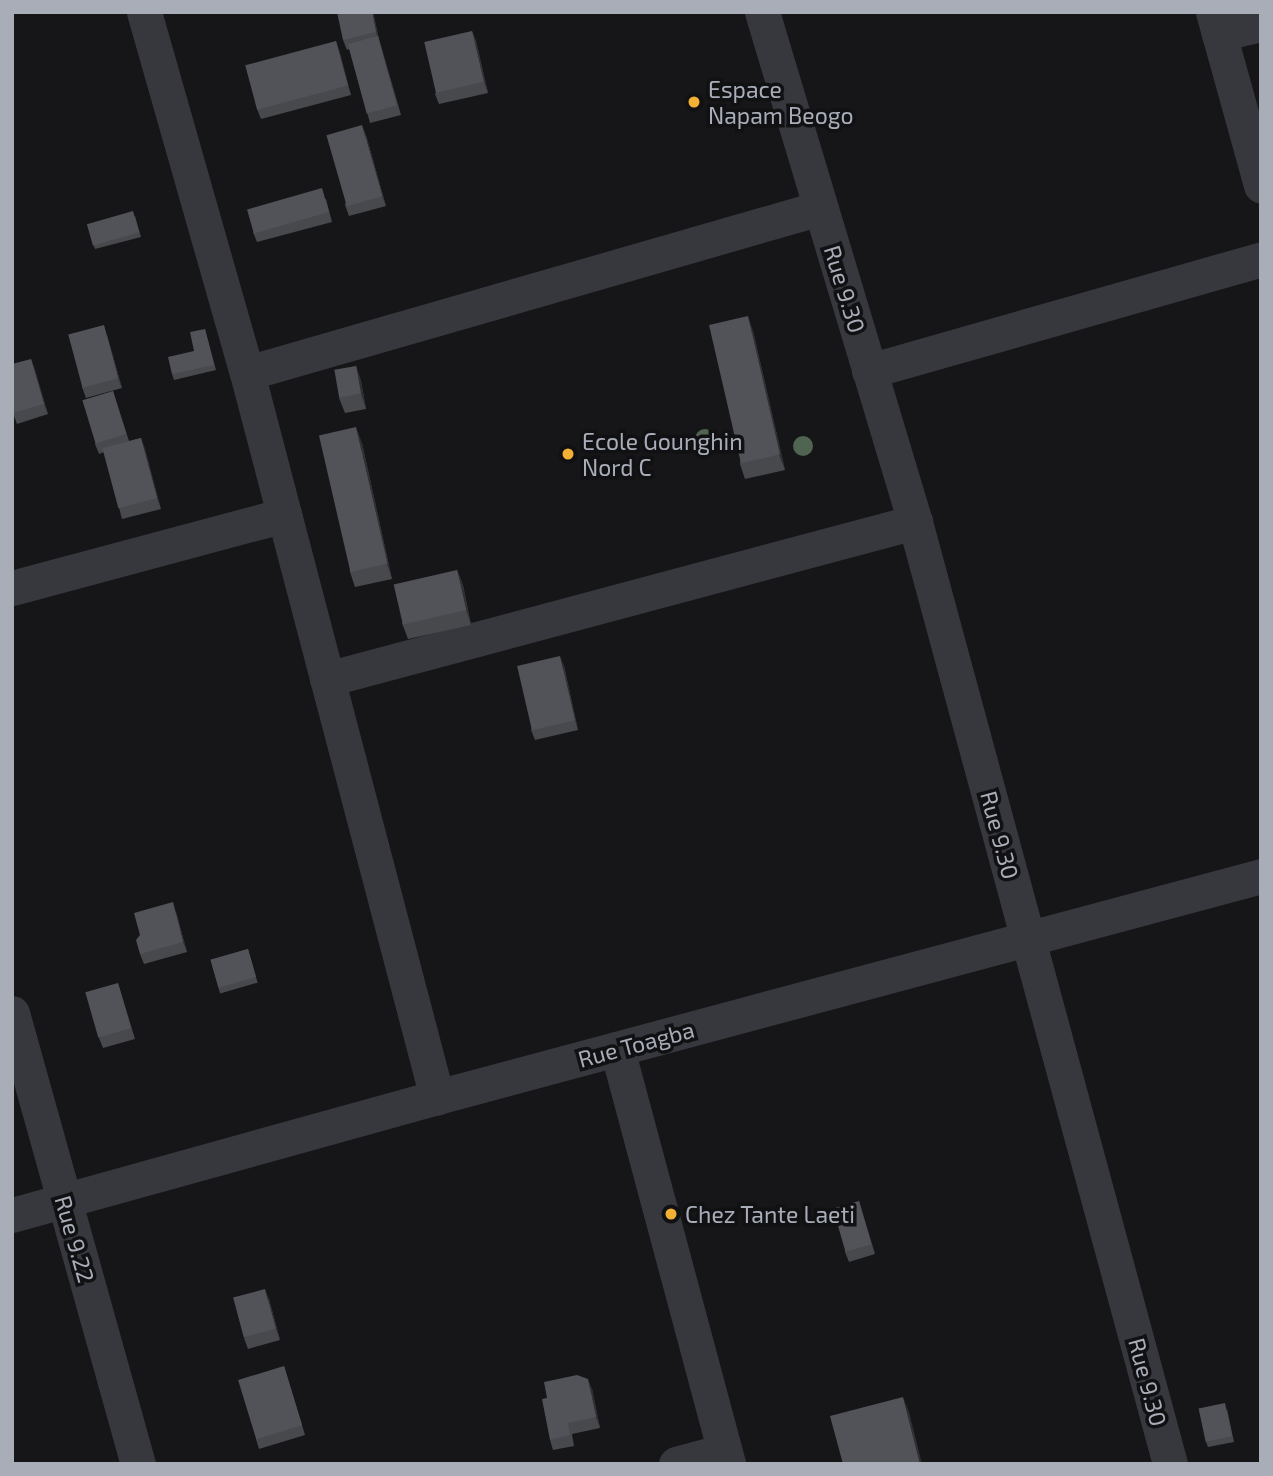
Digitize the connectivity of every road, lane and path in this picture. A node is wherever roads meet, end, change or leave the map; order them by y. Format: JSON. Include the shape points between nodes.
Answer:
{"nodes":[{"id":1,"x":144,"y":12,"type":"edge"},
{"id":2,"x":762,"y":12,"type":"edge"},
{"id":3,"x":1216,"y":23,"type":"edge"},
{"id":4,"x":1261,"y":23,"type":"edge"},
{"id":5,"x":1261,"y":185,"type":"edge"},
{"id":6,"x":820,"y":208,"type":"junction"},
{"id":7,"x":1261,"y":259,"type":"edge"},
{"id":8,"x":869,"y":371,"type":"junction"},
{"id":9,"x":247,"y":373,"type":"junction"},
{"id":10,"x":284,"y":515,"type":"junction"},
{"id":11,"x":915,"y":522,"type":"junction"},
{"id":12,"x":12,"y":588,"type":"edge"},
{"id":13,"x":327,"y":678,"type":"junction"},
{"id":14,"x":1261,"y":876,"type":"edge"},
{"id":15,"x":1028,"y":939,"type":"junction"},
{"id":16,"x":12,"y":1013,"type":"edge"},
{"id":17,"x":617,"y":1049,"type":"junction"},
{"id":18,"x":437,"y":1097,"type":"junction"},
{"id":19,"x":65,"y":1201,"type":"junction"},
{"id":20,"x":12,"y":1215,"type":"edge"},
{"id":21,"x":726,"y":1457,"type":"edge"},
{"id":22,"x":138,"y":1464,"type":"edge"},
{"id":23,"x":676,"y":1464,"type":"edge"},
{"id":24,"x":1170,"y":1464,"type":"edge"}],
"edges":[{"from":1,"to":9,"type":"street"},
{"from":2,"to":6,"type":"street"},
{"from":3,"to":4,"type":"street"},
{"from":3,"to":5,"type":"street"},
{"from":6,"to":8,"type":"street","name":"Rue 9.30"},
{"from":6,"to":9,"type":"street"},
{"from":7,"to":8,"type":"street"},
{"from":8,"to":11,"type":"street","name":"Rue 9.30"},
{"from":9,"to":10,"type":"street"},
{"from":10,"to":12,"type":"street"},
{"from":10,"to":13,"type":"street"},
{"from":11,"to":13,"type":"street"},
{"from":11,"to":15,"type":"street","name":"Rue 9.30"},
{"from":13,"to":18,"type":"street"},
{"from":14,"to":15,"type":"street","name":"Rue Toagba"},
{"from":15,"to":17,"type":"street","name":"Rue Toagba"},
{"from":15,"to":24,"type":"street","name":"Rue 9.30"},
{"from":16,"to":19,"type":"street","name":"Rue 9.22"},
{"from":17,"to":18,"type":"street","name":"Rue Toagba"},
{"from":17,"to":21,"type":"street"},
{"from":18,"to":19,"type":"street","name":"Rue Toagba"},
{"from":19,"to":20,"type":"street","name":"Rue Toagba"},
{"from":19,"to":22,"type":"street","name":"Rue 9.22"},
{"from":21,"to":23,"type":"street"}]}
